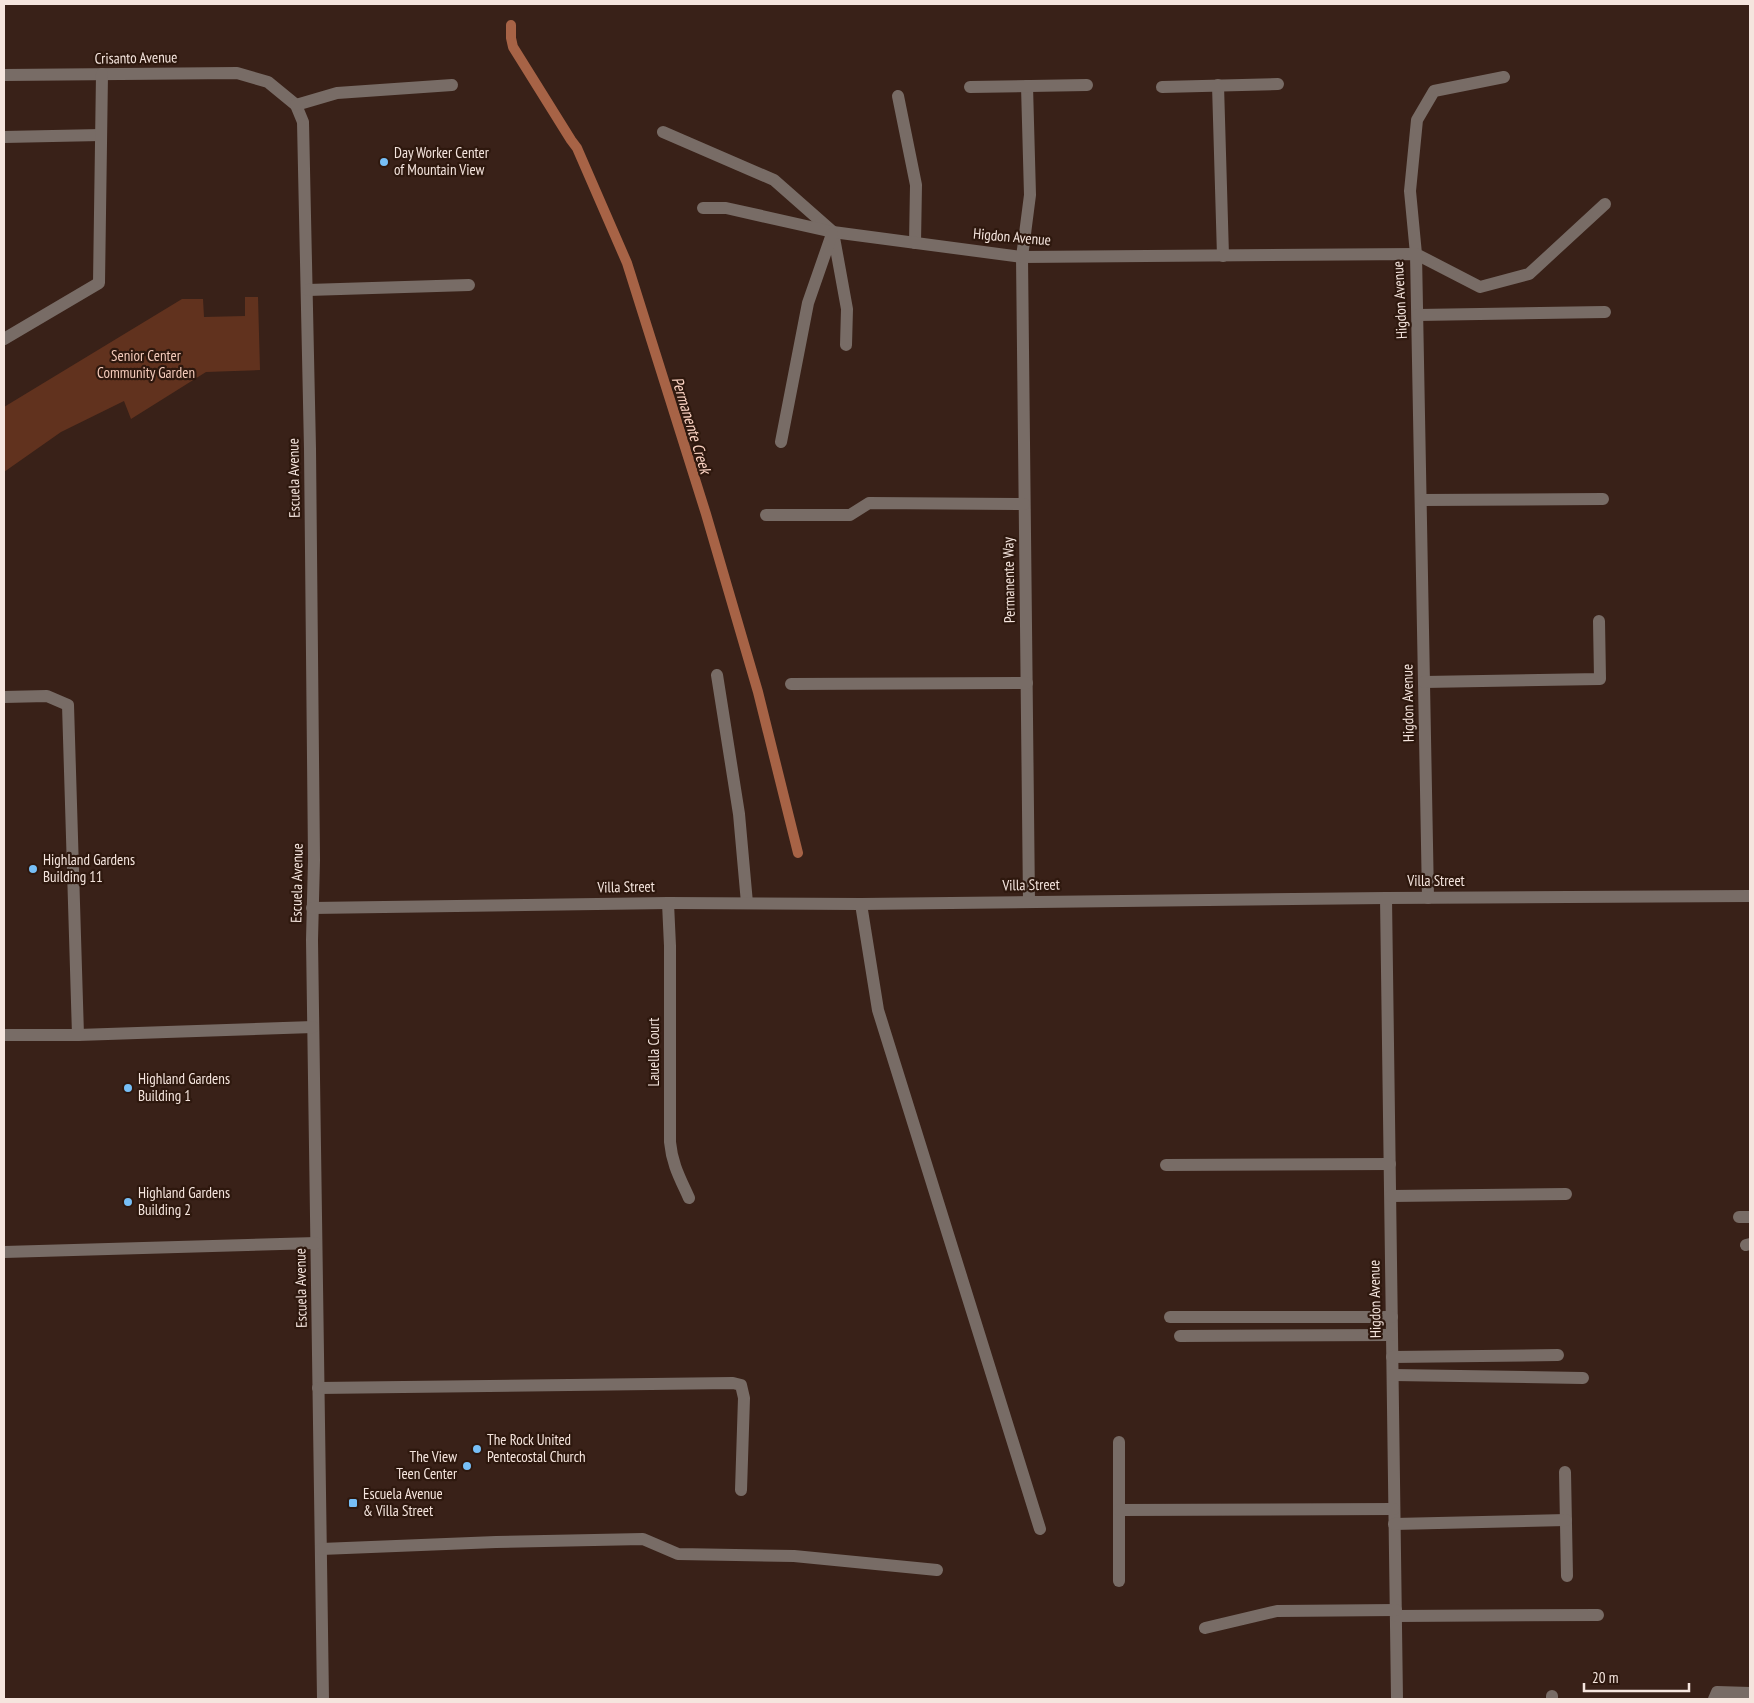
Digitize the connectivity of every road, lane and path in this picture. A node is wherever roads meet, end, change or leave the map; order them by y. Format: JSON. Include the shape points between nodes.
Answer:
{"nodes":[{"id":1,"x":102,"y":74,"type":"junction"},
{"id":2,"x":4,"y":75,"type":"edge"},
{"id":3,"x":1504,"y":76,"type":"dead end"},
{"id":4,"x":1278,"y":84,"type":"dead end"},
{"id":5,"x":452,"y":85,"type":"dead end"},
{"id":6,"x":1087,"y":85,"type":"dead end"},
{"id":7,"x":1218,"y":85,"type":"junction"},
{"id":8,"x":1028,"y":86,"type":"junction"},
{"id":9,"x":970,"y":87,"type":"dead end"},
{"id":10,"x":1162,"y":87,"type":"dead end"},
{"id":11,"x":898,"y":96,"type":"dead end"},
{"id":12,"x":296,"y":105,"type":"junction"},
{"id":13,"x":663,"y":132,"type":"dead end"},
{"id":14,"x":101,"y":135,"type":"junction"},
{"id":15,"x":4,"y":137,"type":"edge"},
{"id":16,"x":1605,"y":204,"type":"dead end"},
{"id":17,"x":703,"y":208,"type":"dead end"},
{"id":18,"x":833,"y":232,"type":"junction"},
{"id":19,"x":914,"y":243,"type":"junction"},
{"id":20,"x":1416,"y":254,"type":"junction"},
{"id":21,"x":1224,"y":256,"type":"junction"},
{"id":22,"x":1022,"y":258,"type":"junction"},
{"id":23,"x":470,"y":285,"type":"dead end"},
{"id":24,"x":308,"y":290,"type":"junction"},
{"id":25,"x":1605,"y":312,"type":"dead end"},
{"id":26,"x":1418,"y":315,"type":"junction"},
{"id":27,"x":4,"y":339,"type":"edge"},
{"id":28,"x":846,"y":345,"type":"dead end"},
{"id":29,"x":782,"y":442,"type":"dead end"},
{"id":30,"x":1603,"y":499,"type":"dead end"},
{"id":31,"x":1421,"y":500,"type":"junction"},
{"id":32,"x":1024,"y":504,"type":"junction"},
{"id":33,"x":766,"y":515,"type":"dead end"},
{"id":34,"x":1599,"y":622,"type":"dead end"},
{"id":35,"x":717,"y":675,"type":"dead end"},
{"id":36,"x":1424,"y":682,"type":"junction"},
{"id":37,"x":791,"y":684,"type":"dead end"},
{"id":38,"x":1026,"y":684,"type":"junction"},
{"id":39,"x":4,"y":697,"type":"edge"},
{"id":40,"x":1750,"y":896,"type":"edge"},
{"id":41,"x":1386,"y":898,"type":"junction"},
{"id":42,"x":1428,"y":898,"type":"junction"},
{"id":43,"x":1029,"y":902,"type":"junction"},
{"id":44,"x":668,"y":903,"type":"junction"},
{"id":45,"x":747,"y":903,"type":"junction"},
{"id":46,"x":861,"y":904,"type":"junction"},
{"id":47,"x":312,"y":908,"type":"junction"},
{"id":48,"x":313,"y":1027,"type":"junction"},
{"id":49,"x":4,"y":1035,"type":"edge"},
{"id":50,"x":78,"y":1035,"type":"junction"},
{"id":51,"x":1390,"y":1164,"type":"junction"},
{"id":52,"x":1166,"y":1166,"type":"dead end"},
{"id":53,"x":1566,"y":1194,"type":"dead end"},
{"id":54,"x":1391,"y":1196,"type":"junction"},
{"id":55,"x":689,"y":1198,"type":"dead end"},
{"id":56,"x":316,"y":1243,"type":"junction"},
{"id":57,"x":4,"y":1252,"type":"edge"},
{"id":58,"x":1170,"y":1317,"type":"dead end"},
{"id":59,"x":1392,"y":1317,"type":"junction"},
{"id":60,"x":1392,"y":1335,"type":"junction"},
{"id":61,"x":1180,"y":1336,"type":"dead end"},
{"id":62,"x":1558,"y":1355,"type":"dead end"},
{"id":63,"x":1392,"y":1357,"type":"junction"},
{"id":64,"x":1393,"y":1376,"type":"junction"},
{"id":65,"x":1583,"y":1378,"type":"dead end"},
{"id":66,"x":318,"y":1388,"type":"junction"},
{"id":67,"x":1119,"y":1442,"type":"dead end"},
{"id":68,"x":1565,"y":1472,"type":"dead end"},
{"id":69,"x":742,"y":1490,"type":"dead end"},
{"id":70,"x":1394,"y":1508,"type":"junction"},
{"id":71,"x":1119,"y":1510,"type":"junction"},
{"id":72,"x":1566,"y":1520,"type":"junction"},
{"id":73,"x":1394,"y":1524,"type":"junction"},
{"id":74,"x":1040,"y":1529,"type":"dead end"},
{"id":75,"x":321,"y":1549,"type":"junction"},
{"id":76,"x":937,"y":1570,"type":"dead end"},
{"id":77,"x":1567,"y":1576,"type":"dead end"},
{"id":78,"x":1119,"y":1581,"type":"dead end"},
{"id":79,"x":1396,"y":1613,"type":"junction"},
{"id":80,"x":1598,"y":1615,"type":"dead end"},
{"id":81,"x":1205,"y":1628,"type":"dead end"},
{"id":82,"x":1750,"y":1693,"type":"edge"},
{"id":83,"x":323,"y":1699,"type":"edge"},
{"id":84,"x":1397,"y":1699,"type":"edge"},
{"id":85,"x":1714,"y":1699,"type":"edge"}],
"edges":[{"from":1,"to":2,"type":"street","name":"Crisanto Avenue"},
{"from":1,"to":12,"type":"street","name":"Crisanto Avenue","via":[[236,73],[268,82]]},
{"from":1,"to":14,"type":"street"},
{"from":3,"to":20,"type":"street","via":[[1434,91],[1417,120],[1410,191]]},
{"from":4,"to":7,"type":"street"},
{"from":5,"to":12,"type":"street","via":[[337,93]]},
{"from":6,"to":8,"type":"street"},
{"from":7,"to":10,"type":"street"},
{"from":7,"to":21,"type":"street"},
{"from":8,"to":9,"type":"street"},
{"from":8,"to":22,"type":"street","name":"Permanente Way","via":[[1030,195]]},
{"from":11,"to":19,"type":"street","via":[[916,185]]},
{"from":12,"to":24,"type":"street","name":"Escuela Avenue","via":[[303,122]]},
{"from":13,"to":18,"type":"street","via":[[774,180]]},
{"from":14,"to":15,"type":"street"},
{"from":14,"to":27,"type":"street","via":[[99,283]]},
{"from":16,"to":20,"type":"street","via":[[1529,274],[1480,287]]},
{"from":17,"to":18,"type":"street","name":"Higdon Avenue","via":[[726,208]]},
{"from":18,"to":19,"type":"street","name":"Higdon Avenue"},
{"from":18,"to":28,"type":"street","via":[[847,309]]},
{"from":18,"to":29,"type":"street","via":[[808,303]]},
{"from":19,"to":22,"type":"street","name":"Higdon Avenue"},
{"from":20,"to":21,"type":"street","name":"Higdon Avenue"},
{"from":20,"to":26,"type":"street","name":"Higdon Avenue"},
{"from":21,"to":22,"type":"street","name":"Higdon Avenue"},
{"from":22,"to":32,"type":"street","name":"Permanente Way"},
{"from":23,"to":24,"type":"street"},
{"from":24,"to":47,"type":"street","name":"Escuela Avenue"},
{"from":25,"to":26,"type":"street"},
{"from":26,"to":31,"type":"street","name":"Higdon Avenue"},
{"from":30,"to":31,"type":"street"},
{"from":31,"to":36,"type":"street","name":"Higdon Avenue"},
{"from":32,"to":33,"type":"street","via":[[869,503],[850,515]]},
{"from":32,"to":38,"type":"street","name":"Permanente Way"},
{"from":34,"to":36,"type":"street","via":[[1600,679]]},
{"from":35,"to":45,"type":"street","via":[[739,814]]},
{"from":36,"to":42,"type":"street","name":"Higdon Avenue"},
{"from":37,"to":38,"type":"street"},
{"from":38,"to":43,"type":"street","name":"Permanente Way"},
{"from":39,"to":50,"type":"street","via":[[47,696],[68,705]]},
{"from":40,"to":42,"type":"street","name":"Villa Street"},
{"from":41,"to":42,"type":"street","name":"Villa Street"},
{"from":41,"to":43,"type":"street","name":"Villa Street"},
{"from":41,"to":51,"type":"street","name":"Higdon Avenue"},
{"from":43,"to":46,"type":"street","name":"Villa Street"},
{"from":44,"to":45,"type":"street","name":"Villa Street"},
{"from":44,"to":47,"type":"street","name":"Villa Street"},
{"from":44,"to":55,"type":"street","name":"Lauella Court","via":[[670,1142],[674,1164]]},
{"from":45,"to":46,"type":"street","name":"Villa Street"},
{"from":46,"to":74,"type":"street","via":[[878,1010]]},
{"from":47,"to":48,"type":"street","name":"Escuela Avenue"},
{"from":48,"to":50,"type":"street"},
{"from":48,"to":56,"type":"street","name":"Escuela Avenue"},
{"from":49,"to":50,"type":"street"},
{"from":51,"to":52,"type":"street"},
{"from":51,"to":54,"type":"street","name":"Higdon Avenue"},
{"from":53,"to":54,"type":"street"},
{"from":54,"to":59,"type":"street","name":"Higdon Avenue"},
{"from":56,"to":57,"type":"street"},
{"from":56,"to":66,"type":"street","name":"Escuela Avenue"},
{"from":58,"to":59,"type":"street"},
{"from":59,"to":60,"type":"street","name":"Higdon Avenue"},
{"from":60,"to":61,"type":"street"},
{"from":60,"to":63,"type":"street","name":"Higdon Avenue"},
{"from":62,"to":63,"type":"street"},
{"from":63,"to":64,"type":"street","name":"Higdon Avenue"},
{"from":64,"to":65,"type":"street"},
{"from":64,"to":70,"type":"street","name":"Higdon Avenue"},
{"from":66,"to":69,"type":"street","via":[[733,1383],[741,1385],[744,1398]]},
{"from":66,"to":75,"type":"street","name":"Escuela Avenue"},
{"from":67,"to":71,"type":"street"},
{"from":68,"to":72,"type":"street"},
{"from":70,"to":71,"type":"street"},
{"from":70,"to":73,"type":"street","name":"Higdon Avenue"},
{"from":71,"to":78,"type":"street"},
{"from":72,"to":73,"type":"street"},
{"from":72,"to":77,"type":"street"},
{"from":73,"to":79,"type":"street","name":"Higdon Avenue"},
{"from":75,"to":76,"type":"street","via":[[643,1539],[678,1554],[794,1556]]},
{"from":75,"to":83,"type":"street","name":"Escuela Avenue"},
{"from":79,"to":80,"type":"street"},
{"from":79,"to":81,"type":"street","via":[[1277,1610]]},
{"from":79,"to":84,"type":"street","name":"Higdon Avenue"},
{"from":82,"to":85,"type":"street","via":[[1717,1692]]}]}
